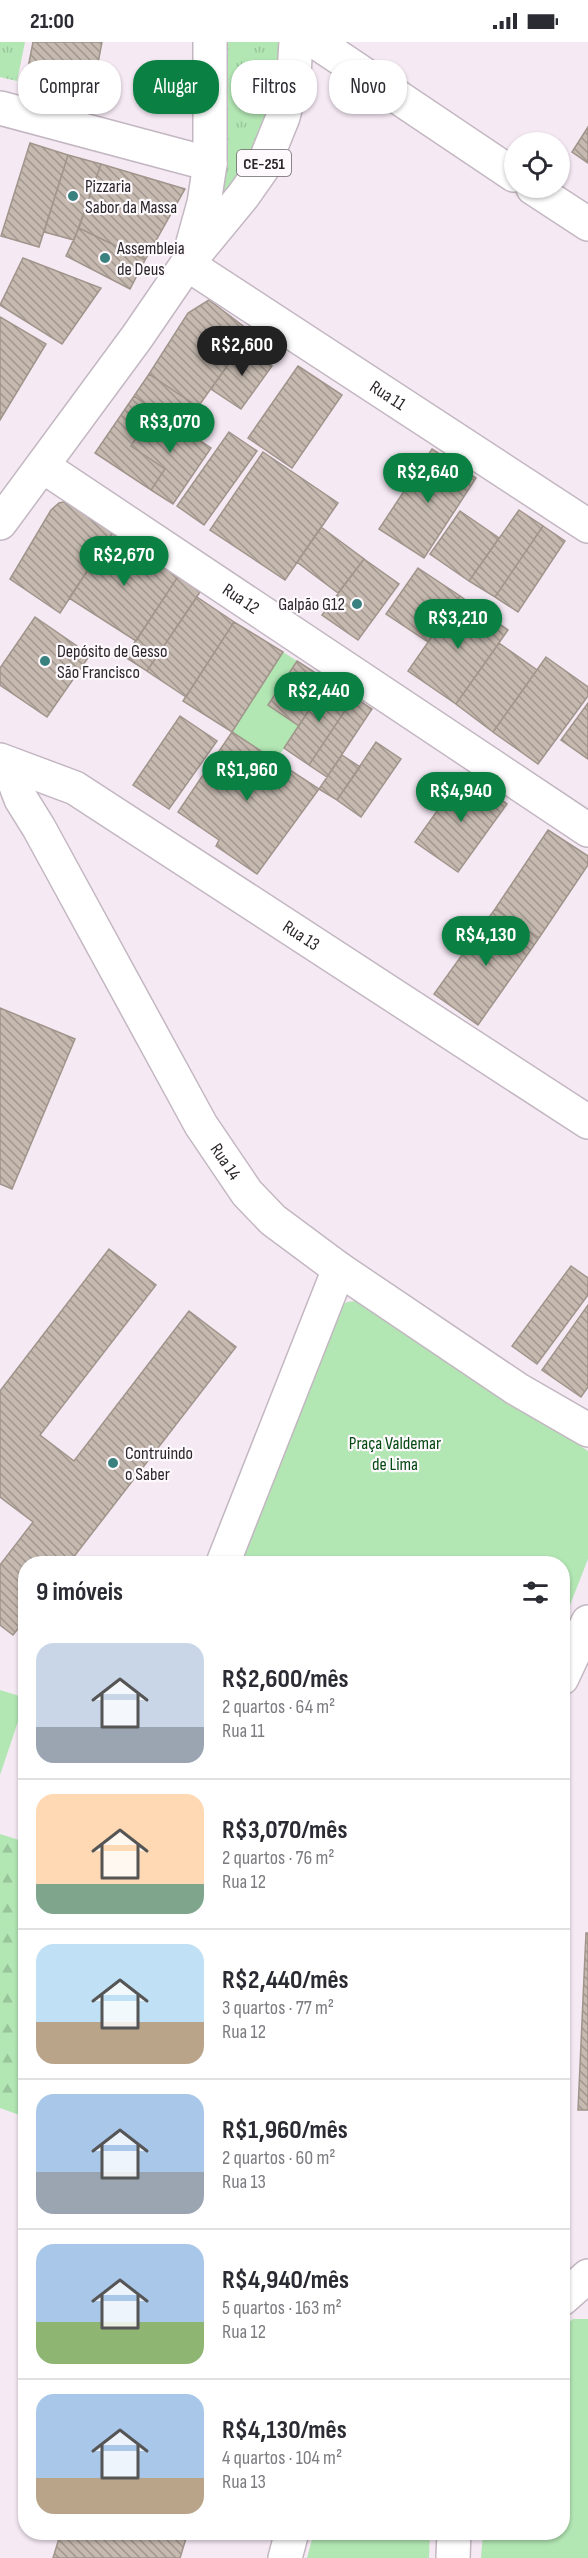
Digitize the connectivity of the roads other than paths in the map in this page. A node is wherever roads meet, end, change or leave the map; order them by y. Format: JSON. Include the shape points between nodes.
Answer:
{"nodes":[{"id":1,"x":210,"y":42,"type":"edge"},
{"id":2,"x":296,"y":42,"type":"edge"},
{"id":3,"x":316,"y":42,"type":"edge"},
{"id":4,"x":0,"y":108,"type":"edge"},
{"id":5,"x":210,"y":164,"type":"junction"},
{"id":6,"x":504,"y":168,"type":"edge"},
{"id":7,"x":548,"y":198,"type":"edge"},
{"id":8,"x":588,"y":225,"type":"edge"},
{"id":9,"x":187,"y":264,"type":"junction"},
{"id":10,"x":44,"y":467,"type":"junction"},
{"id":11,"x":0,"y":523,"type":"edge"},
{"id":12,"x":588,"y":526,"type":"edge"},
{"id":13,"x":4,"y":762,"type":"edge"},
{"id":14,"x":588,"y":830,"type":"edge"},
{"id":15,"x":588,"y":1122,"type":"edge"},
{"id":16,"x":339,"y":1269,"type":"junction"},
{"id":17,"x":588,"y":1430,"type":"edge"},
{"id":18,"x":226,"y":1556,"type":"edge"},
{"id":19,"x":588,"y":1622,"type":"edge"},
{"id":20,"x":575,"y":1667,"type":"edge"},
{"id":21,"x":588,"y":2276,"type":"edge"},
{"id":22,"x":570,"y":2292,"type":"edge"},
{"id":23,"x":290,"y":2540,"type":"edge"},
{"id":24,"x":454,"y":2540,"type":"edge"},
{"id":25,"x":285,"y":2558,"type":"edge"},
{"id":26,"x":453,"y":2558,"type":"edge"}],
"edges":[{"from":1,"to":5,"type":"street","number":"CE-251"},
{"from":2,"to":9,"type":"street","number":"CE-251","via":[[294,75],[283,117],[262,169]]},
{"from":3,"to":6,"type":"street"},
{"from":4,"to":5,"type":"street"},
{"from":5,"to":9,"type":"street","number":"CE-251"},
{"from":7,"to":8,"type":"street"},
{"from":9,"to":10,"type":"street","number":"CE-251"},
{"from":9,"to":12,"type":"street","name":"Rua 11"},
{"from":10,"to":11,"type":"street","number":"CE-251"},
{"from":10,"to":14,"type":"street","name":"Rua 12"},
{"from":13,"to":15,"type":"street","name":"Rua 13","via":[[75,788]]},
{"from":13,"to":16,"type":"street","name":"Rua 14","via":[[226,1165],[273,1220]]},
{"from":16,"to":17,"type":"street","name":"Rua 14","via":[[517,1389]]},
{"from":16,"to":18,"type":"street"},
{"from":19,"to":20,"type":"street"},
{"from":21,"to":22,"type":"street"},
{"from":23,"to":25,"type":"street"},
{"from":24,"to":26,"type":"street"}]}
